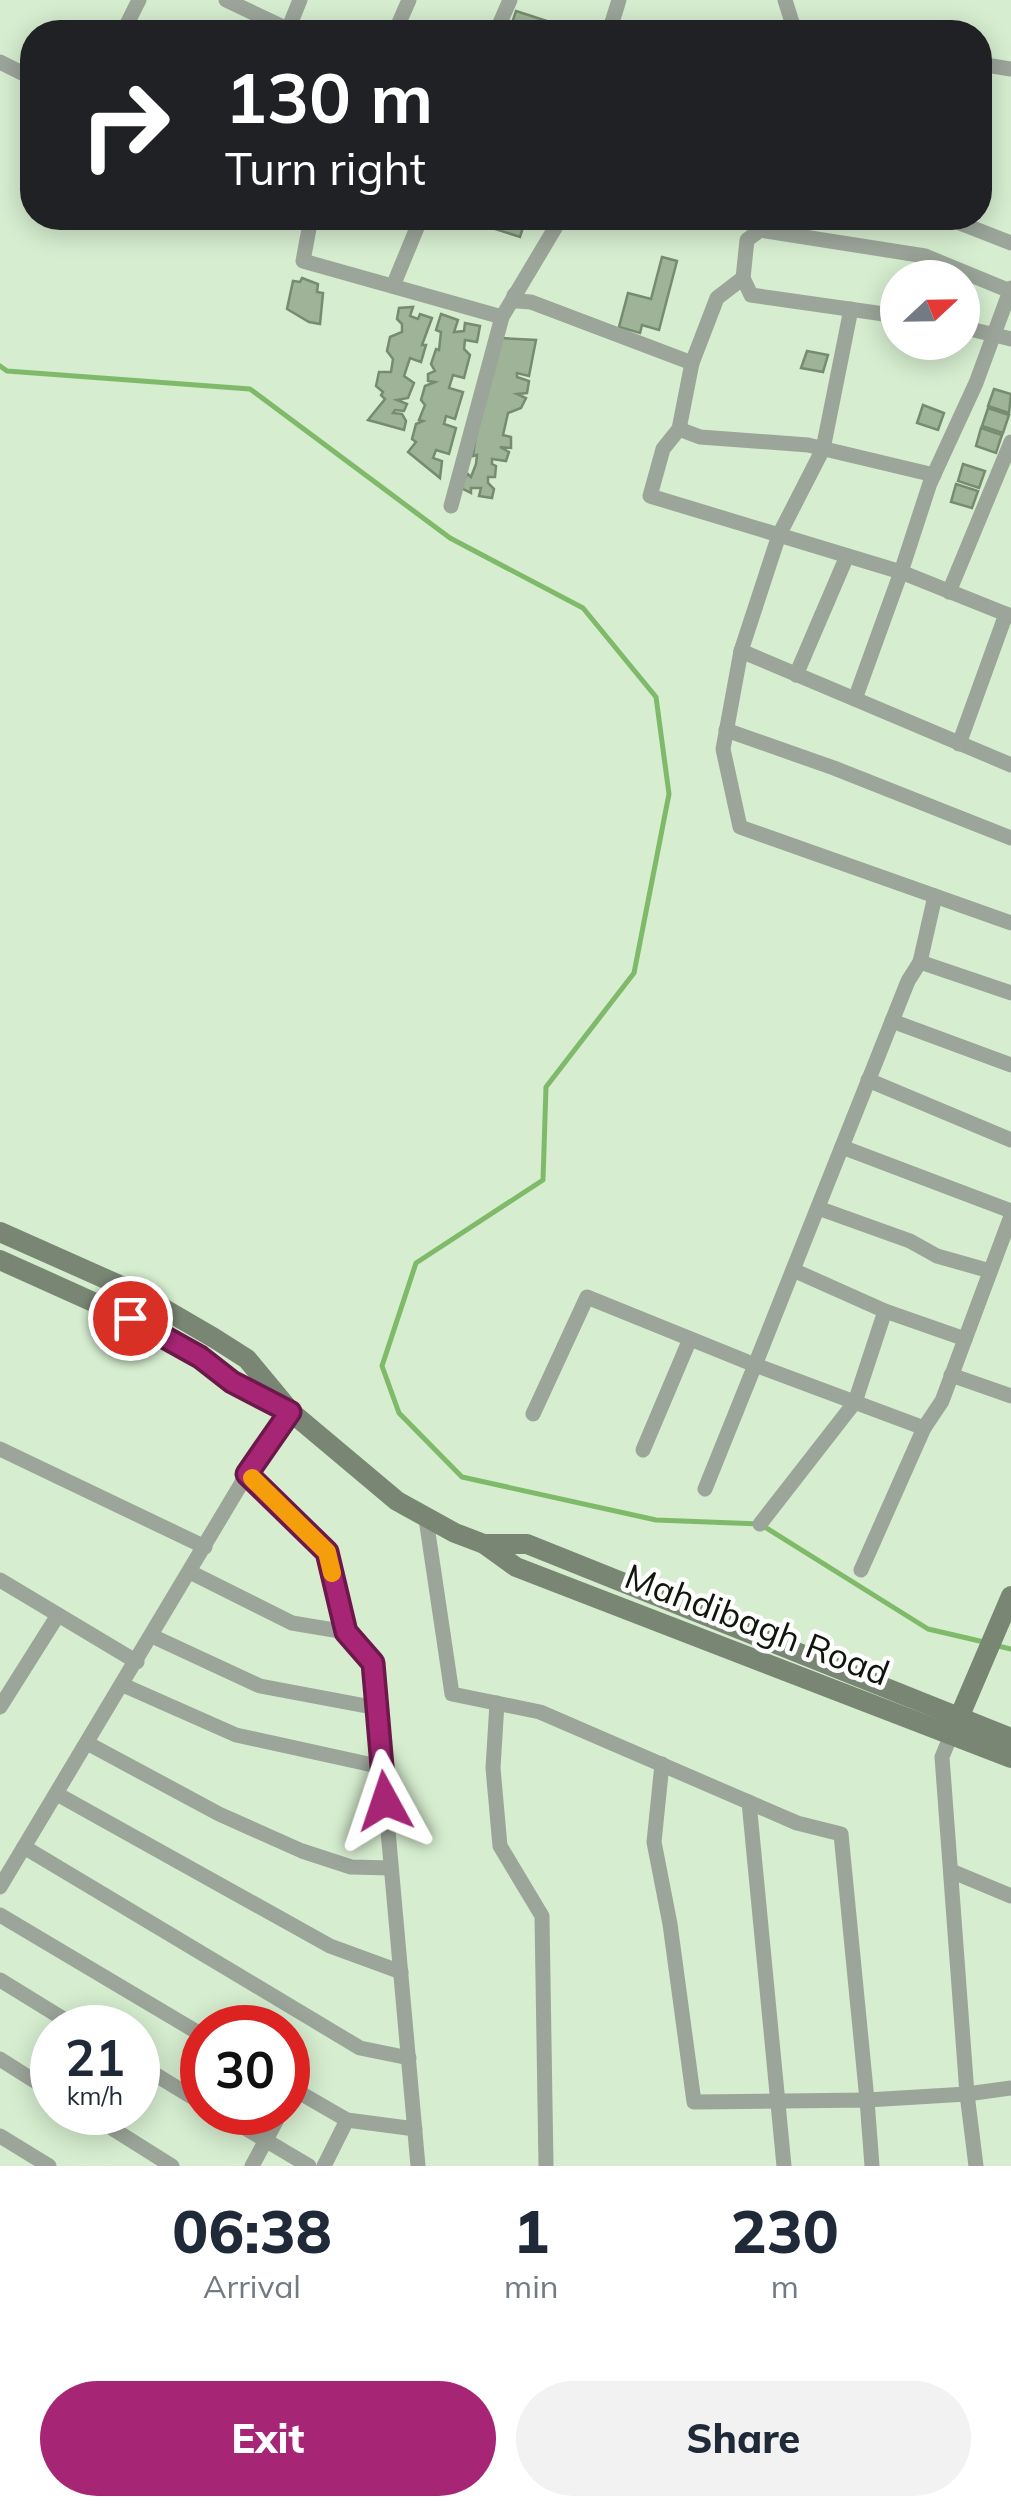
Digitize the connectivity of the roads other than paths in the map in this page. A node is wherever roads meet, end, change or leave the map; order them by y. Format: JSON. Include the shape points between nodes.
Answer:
{"nodes":[{"id":1,"x":226,"y":0,"type":"edge"},
{"id":2,"x":266,"y":20,"type":"edge"},
{"id":3,"x":309,"y":230,"type":"edge"},
{"id":4,"x":416,"y":230,"type":"edge"},
{"id":5,"x":554,"y":230,"type":"edge"},
{"id":6,"x":978,"y":230,"type":"edge"},
{"id":7,"x":1011,"y":243,"type":"edge"},
{"id":8,"x":743,"y":278,"type":"junction"},
{"id":9,"x":393,"y":286,"type":"junction"},
{"id":10,"x":1010,"y":289,"type":"edge"},
{"id":11,"x":514,"y":295,"type":"junction"},
{"id":12,"x":852,"y":309,"type":"junction"},
{"id":13,"x":880,"y":313,"type":"edge"},
{"id":14,"x":502,"y":317,"type":"junction"},
{"id":15,"x":980,"y":330,"type":"edge"},
{"id":16,"x":995,"y":332,"type":"junction"},
{"id":17,"x":1011,"y":339,"type":"edge"},
{"id":18,"x":692,"y":363,"type":"junction"},
{"id":19,"x":679,"y":429,"type":"junction"},
{"id":20,"x":1011,"y":442,"type":"edge"},
{"id":21,"x":823,"y":449,"type":"junction"},
{"id":22,"x":934,"y":476,"type":"junction"},
{"id":23,"x":451,"y":506,"type":"dead end"},
{"id":24,"x":779,"y":536,"type":"junction"},
{"id":25,"x":847,"y":556,"type":"junction"},
{"id":26,"x":900,"y":572,"type":"junction"},
{"id":27,"x":949,"y":592,"type":"junction"},
{"id":28,"x":1008,"y":615,"type":"edge"},
{"id":29,"x":741,"y":651,"type":"junction"},
{"id":30,"x":796,"y":674,"type":"junction"},
{"id":31,"x":855,"y":700,"type":"junction"},
{"id":32,"x":726,"y":730,"type":"junction"},
{"id":33,"x":959,"y":744,"type":"junction"},
{"id":34,"x":1011,"y":765,"type":"edge"},
{"id":35,"x":1011,"y":838,"type":"edge"},
{"id":36,"x":935,"y":896,"type":"junction"},
{"id":37,"x":1011,"y":923,"type":"edge"},
{"id":38,"x":920,"y":962,"type":"junction"},
{"id":39,"x":1011,"y":994,"type":"edge"},
{"id":40,"x":892,"y":1021,"type":"junction"},
{"id":41,"x":1011,"y":1065,"type":"edge"},
{"id":42,"x":868,"y":1080,"type":"junction"},
{"id":43,"x":1011,"y":1140,"type":"edge"},
{"id":44,"x":842,"y":1147,"type":"junction"},
{"id":45,"x":818,"y":1208,"type":"junction"},
{"id":46,"x":1011,"y":1214,"type":"edge"},
{"id":47,"x":0,"y":1232,"type":"edge"},
{"id":48,"x":0,"y":1260,"type":"edge"},
{"id":49,"x":793,"y":1270,"type":"junction"},
{"id":50,"x":990,"y":1272,"type":"junction"},
{"id":51,"x":885,"y":1310,"type":"junction"},
{"id":52,"x":690,"y":1339,"type":"junction"},
{"id":53,"x":965,"y":1339,"type":"junction"},
{"id":54,"x":756,"y":1365,"type":"junction"},
{"id":55,"x":951,"y":1375,"type":"junction"},
{"id":56,"x":1011,"y":1396,"type":"edge"},
{"id":57,"x":855,"y":1402,"type":"junction"},
{"id":58,"x":290,"y":1412,"type":"junction"},
{"id":59,"x":533,"y":1414,"type":"dead end"},
{"id":60,"x":924,"y":1428,"type":"junction"},
{"id":61,"x":0,"y":1449,"type":"edge"},
{"id":62,"x":643,"y":1450,"type":"dead end"},
{"id":63,"x":247,"y":1474,"type":"junction"},
{"id":64,"x":705,"y":1489,"type":"dead end"},
{"id":65,"x":426,"y":1519,"type":"junction"},
{"id":66,"x":760,"y":1524,"type":"dead end"},
{"id":67,"x":206,"y":1547,"type":"junction"},
{"id":68,"x":860,"y":1570,"type":"dead end"},
{"id":69,"x":190,"y":1572,"type":"junction"},
{"id":70,"x":0,"y":1580,"type":"edge"},
{"id":71,"x":1011,"y":1596,"type":"edge"},
{"id":72,"x":58,"y":1615,"type":"junction"},
{"id":73,"x":346,"y":1632,"type":"junction"},
{"id":74,"x":152,"y":1636,"type":"junction"},
{"id":75,"x":137,"y":1662,"type":"junction"},
{"id":76,"x":122,"y":1685,"type":"junction"},
{"id":77,"x":497,"y":1703,"type":"junction"},
{"id":78,"x":0,"y":1708,"type":"edge"},
{"id":79,"x":377,"y":1708,"type":"junction"},
{"id":80,"x":955,"y":1726,"type":"junction"},
{"id":81,"x":1011,"y":1738,"type":"edge"},
{"id":82,"x":88,"y":1743,"type":"junction"},
{"id":83,"x":1011,"y":1758,"type":"edge"},
{"id":84,"x":662,"y":1764,"type":"junction"},
{"id":85,"x":382,"y":1767,"type":"junction"},
{"id":86,"x":57,"y":1794,"type":"junction"},
{"id":87,"x":749,"y":1802,"type":"junction"},
{"id":88,"x":24,"y":1847,"type":"junction"},
{"id":89,"x":391,"y":1868,"type":"junction"},
{"id":90,"x":951,"y":1871,"type":"junction"},
{"id":91,"x":0,"y":1887,"type":"edge"},
{"id":92,"x":1011,"y":1896,"type":"edge"},
{"id":93,"x":0,"y":1915,"type":"edge"},
{"id":94,"x":401,"y":1972,"type":"junction"},
{"id":95,"x":0,"y":1980,"type":"edge"},
{"id":96,"x":41,"y":2005,"type":"edge"},
{"id":97,"x":180,"y":2022,"type":"edge"},
{"id":98,"x":408,"y":2058,"type":"junction"},
{"id":99,"x":0,"y":2059,"type":"edge"},
{"id":100,"x":30,"y":2078,"type":"edge"},
{"id":101,"x":1011,"y":2088,"type":"edge"},
{"id":102,"x":967,"y":2094,"type":"junction"},
{"id":103,"x":867,"y":2100,"type":"junction"},
{"id":104,"x":778,"y":2101,"type":"junction"},
{"id":105,"x":310,"y":2102,"type":"edge"},
{"id":106,"x":348,"y":2120,"type":"junction"},
{"id":107,"x":415,"y":2129,"type":"junction"},
{"id":108,"x":123,"y":2135,"type":"edge"},
{"id":109,"x":255,"y":2135,"type":"edge"},
{"id":110,"x":270,"y":2135,"type":"edge"},
{"id":111,"x":0,"y":2136,"type":"edge"},
{"id":112,"x":266,"y":2142,"type":"junction"},
{"id":113,"x":49,"y":2166,"type":"edge"},
{"id":114,"x":172,"y":2166,"type":"edge"},
{"id":115,"x":252,"y":2166,"type":"edge"},
{"id":116,"x":309,"y":2166,"type":"edge"},
{"id":117,"x":324,"y":2166,"type":"edge"},
{"id":118,"x":418,"y":2166,"type":"edge"},
{"id":119,"x":546,"y":2166,"type":"edge"},
{"id":120,"x":784,"y":2166,"type":"edge"},
{"id":121,"x":872,"y":2166,"type":"edge"},
{"id":122,"x":976,"y":2166,"type":"edge"}],
"edges":[{"from":1,"to":2,"type":"street"},
{"from":3,"to":9,"type":"street","via":[[303,261]]},
{"from":4,"to":9,"type":"street"},
{"from":5,"to":11,"type":"street"},
{"from":6,"to":7,"type":"street"},
{"from":8,"to":10,"type":"street","via":[[747,240],[760,230],[925,256]]},
{"from":8,"to":12,"type":"street","via":[[751,295]]},
{"from":8,"to":18,"type":"street","via":[[717,298]]},
{"from":9,"to":14,"type":"street"},
{"from":10,"to":16,"type":"street"},
{"from":11,"to":14,"type":"street"},
{"from":11,"to":18,"type":"street"},
{"from":12,"to":13,"type":"street"},
{"from":12,"to":21,"type":"street"},
{"from":14,"to":23,"type":"street"},
{"from":15,"to":16,"type":"street"},
{"from":16,"to":17,"type":"street"},
{"from":16,"to":22,"type":"street"},
{"from":18,"to":19,"type":"street"},
{"from":19,"to":21,"type":"street"},
{"from":19,"to":24,"type":"street","via":[[663,449],[650,496]]},
{"from":20,"to":27,"type":"street"},
{"from":21,"to":22,"type":"street"},
{"from":21,"to":24,"type":"street"},
{"from":22,"to":26,"type":"street"},
{"from":24,"to":25,"type":"street"},
{"from":24,"to":29,"type":"street"},
{"from":25,"to":26,"type":"street"},
{"from":25,"to":30,"type":"street"},
{"from":26,"to":27,"type":"street"},
{"from":26,"to":31,"type":"street"},
{"from":27,"to":28,"type":"street"},
{"from":28,"to":33,"type":"street"},
{"from":29,"to":30,"type":"street"},
{"from":29,"to":32,"type":"street"},
{"from":30,"to":31,"type":"street"},
{"from":31,"to":33,"type":"street"},
{"from":32,"to":35,"type":"street"},
{"from":32,"to":36,"type":"street","via":[[723,749],[740,828]]},
{"from":33,"to":34,"type":"street"},
{"from":36,"to":37,"type":"street"},
{"from":36,"to":38,"type":"street"},
{"from":38,"to":39,"type":"street"},
{"from":38,"to":40,"type":"street"},
{"from":40,"to":41,"type":"street"},
{"from":40,"to":42,"type":"street"},
{"from":42,"to":43,"type":"street"},
{"from":42,"to":44,"type":"street"},
{"from":44,"to":45,"type":"street"},
{"from":44,"to":46,"type":"street"},
{"from":45,"to":49,"type":"street"},
{"from":45,"to":50,"type":"street"},
{"from":46,"to":50,"type":"street"},
{"from":47,"to":58,"type":"street","name":"Mahdibagh Road","via":[[134,1292],[214,1338],[247,1360]]},
{"from":48,"to":58,"type":"street","name":"Mahdibagh Road","via":[[153,1329]]},
{"from":49,"to":51,"type":"street"},
{"from":49,"to":54,"type":"street"},
{"from":50,"to":53,"type":"street"},
{"from":51,"to":53,"type":"street"},
{"from":51,"to":57,"type":"street"},
{"from":52,"to":54,"type":"street"},
{"from":52,"to":59,"type":"street","via":[[586,1297]]},
{"from":52,"to":62,"type":"street"},
{"from":53,"to":55,"type":"street"},
{"from":54,"to":57,"type":"street"},
{"from":54,"to":64,"type":"street"},
{"from":55,"to":56,"type":"street"},
{"from":55,"to":60,"type":"street"},
{"from":57,"to":60,"type":"street"},
{"from":57,"to":66,"type":"street"},
{"from":58,"to":63,"type":"street"},
{"from":58,"to":65,"type":"street","name":"Mahdibagh Road"},
{"from":60,"to":68,"type":"street"},
{"from":61,"to":67,"type":"street"},
{"from":63,"to":67,"type":"street"},
{"from":63,"to":73,"type":"street","via":[[327,1552]]},
{"from":65,"to":77,"type":"street","via":[[452,1694]]},
{"from":65,"to":80,"type":"street","name":"Mahdibagh Road","via":[[484,1544],[516,1567]]},
{"from":67,"to":69,"type":"street"},
{"from":69,"to":73,"type":"street","via":[[292,1623]]},
{"from":69,"to":74,"type":"street"},
{"from":70,"to":72,"type":"street"},
{"from":71,"to":80,"type":"street"},
{"from":72,"to":75,"type":"street"},
{"from":72,"to":78,"type":"street"},
{"from":73,"to":79,"type":"street","via":[[373,1663]]},
{"from":74,"to":75,"type":"street"},
{"from":74,"to":79,"type":"street","via":[[260,1686]]},
{"from":75,"to":76,"type":"street"},
{"from":76,"to":82,"type":"street"},
{"from":76,"to":85,"type":"street","via":[[236,1734]]},
{"from":77,"to":84,"type":"street","via":[[540,1712]]},
{"from":77,"to":119,"type":"street","via":[[493,1768],[500,1846],[542,1916]]},
{"from":79,"to":85,"type":"street"},
{"from":80,"to":81,"type":"street","name":"Mahdibagh Road"},
{"from":80,"to":83,"type":"street","name":"Mahdibagh Road"},
{"from":80,"to":90,"type":"street","via":[[942,1757]]},
{"from":82,"to":86,"type":"street"},
{"from":82,"to":89,"type":"street","via":[[302,1851],[351,1867]]},
{"from":84,"to":87,"type":"street"},
{"from":84,"to":104,"type":"street","via":[[654,1842],[694,2102]]},
{"from":85,"to":89,"type":"street"},
{"from":86,"to":88,"type":"street"},
{"from":86,"to":94,"type":"street","via":[[330,1946]]},
{"from":87,"to":103,"type":"street","via":[[841,1834]]},
{"from":87,"to":104,"type":"street"},
{"from":88,"to":91,"type":"street"},
{"from":88,"to":98,"type":"street","via":[[360,2048]]},
{"from":89,"to":94,"type":"street"},
{"from":90,"to":92,"type":"street"},
{"from":90,"to":102,"type":"street"},
{"from":93,"to":97,"type":"street"},
{"from":94,"to":98,"type":"street"},
{"from":95,"to":96,"type":"street"},
{"from":98,"to":107,"type":"street"},
{"from":99,"to":100,"type":"street"},
{"from":101,"to":102,"type":"street"},
{"from":102,"to":103,"type":"street"},
{"from":102,"to":122,"type":"street"},
{"from":103,"to":104,"type":"street"},
{"from":103,"to":121,"type":"street"},
{"from":104,"to":120,"type":"street"},
{"from":105,"to":106,"type":"street"},
{"from":106,"to":107,"type":"street"},
{"from":106,"to":117,"type":"street"},
{"from":107,"to":118,"type":"street"},
{"from":108,"to":114,"type":"street"},
{"from":109,"to":112,"type":"street"},
{"from":110,"to":112,"type":"street"},
{"from":111,"to":113,"type":"street"},
{"from":112,"to":115,"type":"street"},
{"from":112,"to":116,"type":"street"}]}
